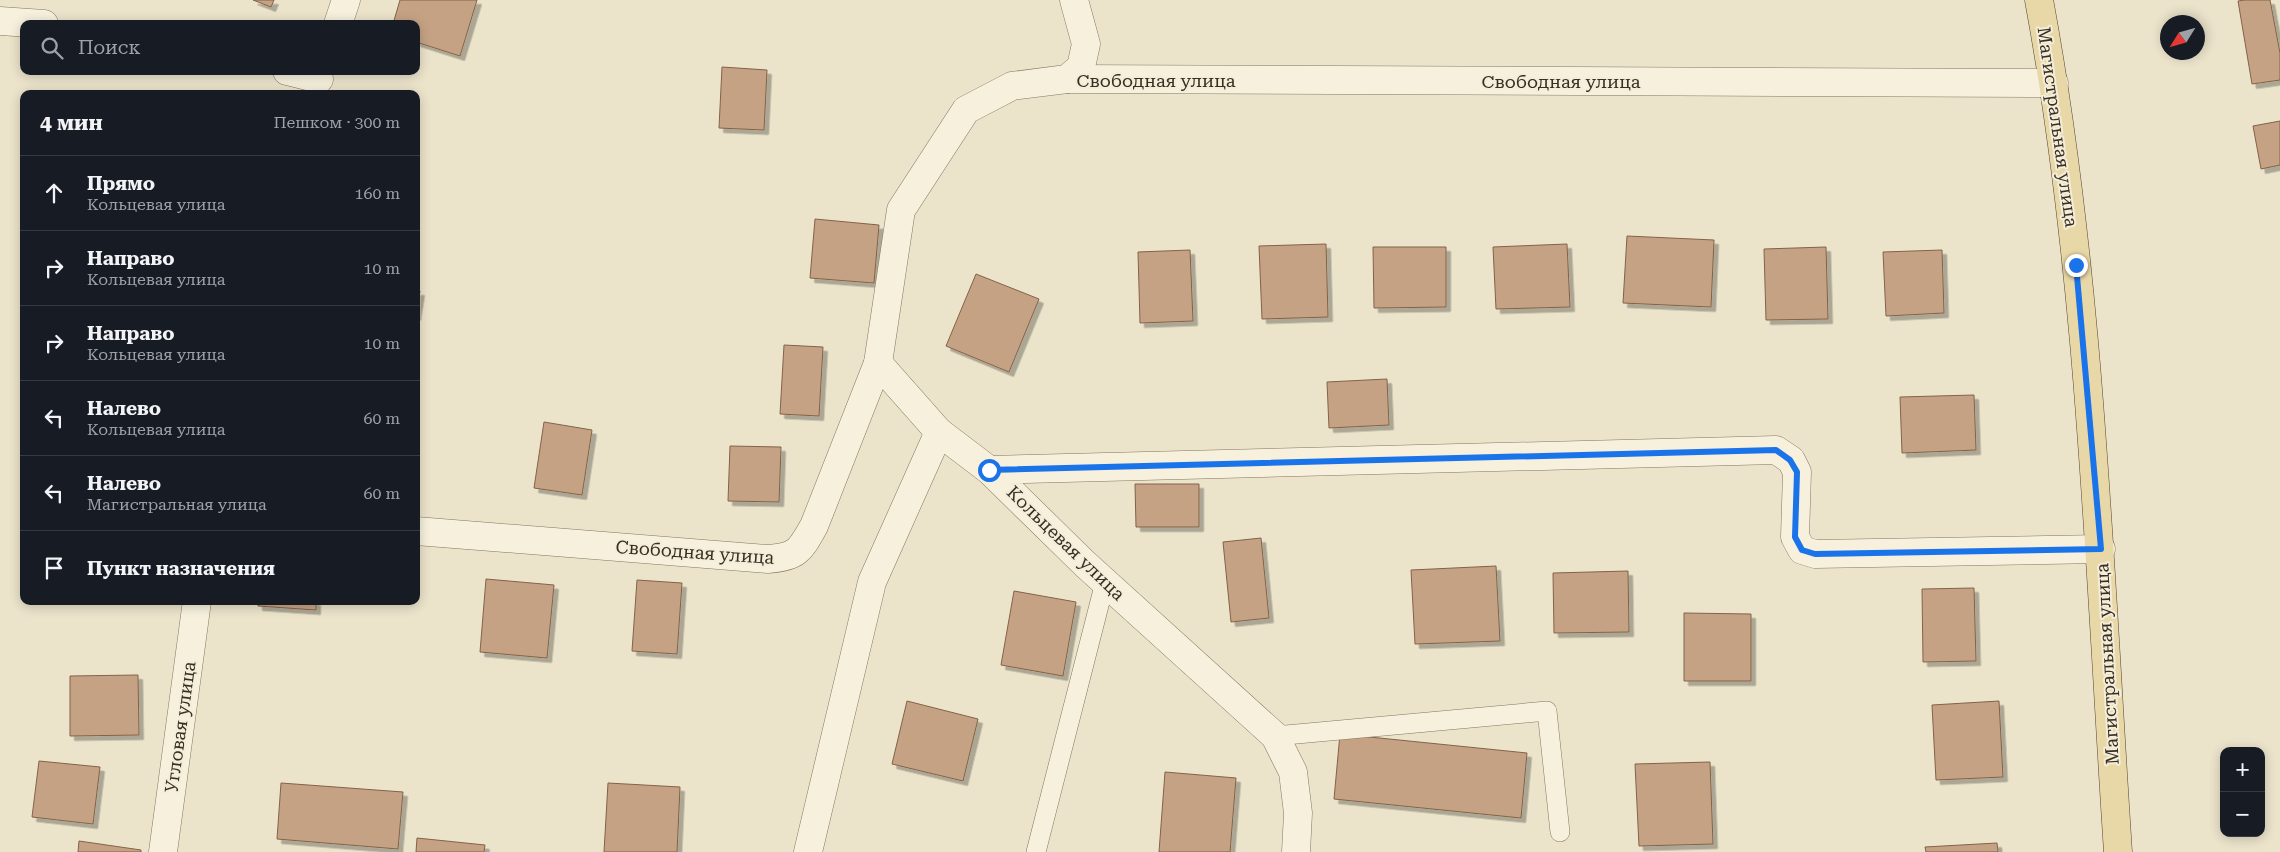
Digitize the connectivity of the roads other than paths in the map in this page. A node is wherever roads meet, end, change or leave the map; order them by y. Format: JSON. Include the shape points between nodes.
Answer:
{"nodes":[{"id":1,"x":346,"y":0,"type":"edge"},
{"id":2,"x":1074,"y":0,"type":"edge"},
{"id":3,"x":2039,"y":0,"type":"edge"},
{"id":4,"x":339,"y":20,"type":"edge"},
{"id":5,"x":0,"y":21,"type":"edge"},
{"id":6,"x":20,"y":22,"type":"edge"},
{"id":7,"x":300,"y":75,"type":"edge"},
{"id":8,"x":1068,"y":79,"type":"junction"},
{"id":9,"x":319,"y":81,"type":"edge"},
{"id":10,"x":2054,"y":83,"type":"junction"},
{"id":11,"x":878,"y":362,"type":"junction"},
{"id":12,"x":939,"y":432,"type":"junction"},
{"id":13,"x":989,"y":470,"type":"junction"},
{"id":14,"x":420,"y":532,"type":"edge"},
{"id":15,"x":2101,"y":549,"type":"junction"},
{"id":16,"x":1105,"y":582,"type":"junction"},
{"id":17,"x":196,"y":605,"type":"edge"},
{"id":18,"x":1275,"y":736,"type":"junction"},
{"id":19,"x":1560,"y":832,"type":"dead end"},
{"id":20,"x":163,"y":852,"type":"edge"},
{"id":21,"x":808,"y":852,"type":"edge"},
{"id":22,"x":1036,"y":852,"type":"edge"},
{"id":23,"x":1296,"y":852,"type":"edge"},
{"id":24,"x":2118,"y":852,"type":"edge"}],
"edges":[{"from":1,"to":4,"type":"street"},
{"from":2,"to":8,"type":"street","via":[[1086,44],[1081,67]]},
{"from":3,"to":10,"type":"main road","name":"Магистральная улица"},
{"from":5,"to":6,"type":"street"},
{"from":7,"to":9,"type":"street"},
{"from":8,"to":10,"type":"street","name":"Свободная улица"},
{"from":8,"to":11,"type":"street","name":"Свободная улица","via":[[1012,86],[966,110],[901,210]]},
{"from":10,"to":15,"type":"main road","name":"Магистральная улица","via":[[2076,265]]},
{"from":11,"to":12,"type":"street"},
{"from":11,"to":14,"type":"street","name":"Свободная улица","via":[[814,526],[803,546],[788,557],[768,559]]},
{"from":12,"to":13,"type":"street"},
{"from":12,"to":21,"type":"street","via":[[872,582]]},
{"from":13,"to":15,"type":"street","name":"Кольцевая улица","via":[[1776,450],[1790,460],[1797,472],[1795,537],[1802,550],[1815,554]]},
{"from":13,"to":16,"type":"street","name":"Кольцевая улица"},
{"from":15,"to":24,"type":"main road","name":"Магистральная улица"},
{"from":16,"to":18,"type":"street","name":"Кольцевая улица"},
{"from":16,"to":22,"type":"lane"},
{"from":17,"to":20,"type":"street","name":"Угловая улица"},
{"from":18,"to":19,"type":"lane","via":[[1547,711]]},
{"from":18,"to":23,"type":"street","name":"Кольцевая улица","via":[[1293,772],[1298,813]]}]}
